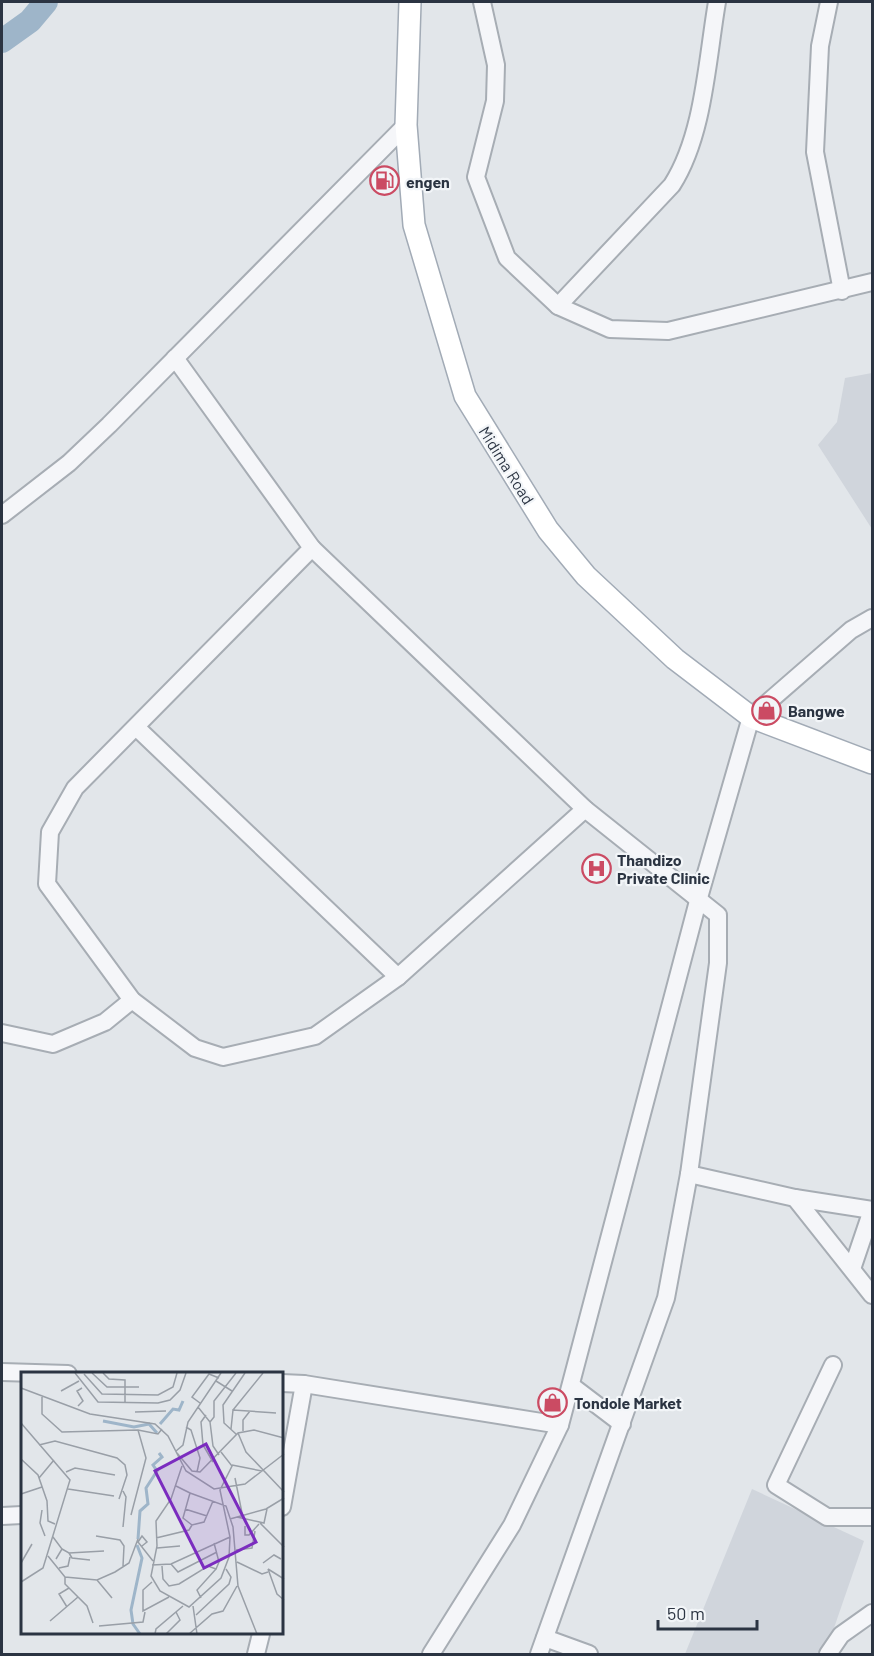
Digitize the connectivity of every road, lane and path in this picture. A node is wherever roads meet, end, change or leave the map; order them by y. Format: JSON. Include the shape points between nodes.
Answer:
{"nodes":[{"id":1,"x":410,"y":2,"type":"edge"},
{"id":2,"x":482,"y":2,"type":"edge"},
{"id":3,"x":717,"y":2,"type":"edge"},
{"id":4,"x":829,"y":2,"type":"edge"},
{"id":5,"x":406,"y":125,"type":"junction"},
{"id":6,"x":873,"y":282,"type":"edge"},
{"id":7,"x":842,"y":291,"type":"junction"},
{"id":8,"x":558,"y":306,"type":"junction"},
{"id":9,"x":175,"y":358,"type":"junction"},
{"id":10,"x":2,"y":514,"type":"edge"},
{"id":11,"x":312,"y":548,"type":"junction"},
{"id":12,"x":873,"y":618,"type":"edge"},
{"id":13,"x":751,"y":717,"type":"junction"},
{"id":14,"x":136,"y":727,"type":"junction"},
{"id":15,"x":873,"y":763,"type":"edge"},
{"id":16,"x":585,"y":809,"type":"junction"},
{"id":17,"x":698,"y":901,"type":"junction"},
{"id":18,"x":398,"y":977,"type":"junction"},
{"id":19,"x":132,"y":1000,"type":"junction"},
{"id":20,"x":2,"y":1033,"type":"edge"},
{"id":21,"x":689,"y":1174,"type":"junction"},
{"id":22,"x":795,"y":1198,"type":"junction"},
{"id":23,"x":873,"y":1210,"type":"edge"},
{"id":24,"x":852,"y":1269,"type":"junction"},
{"id":25,"x":873,"y":1295,"type":"edge"},
{"id":26,"x":833,"y":1365,"type":"dead end"},
{"id":27,"x":2,"y":1372,"type":"edge"},
{"id":28,"x":21,"y":1373,"type":"edge"},
{"id":29,"x":284,"y":1383,"type":"edge"},
{"id":30,"x":304,"y":1384,"type":"junction"},
{"id":31,"x":572,"y":1386,"type":"junction"},
{"id":32,"x":622,"y":1424,"type":"junction"},
{"id":33,"x":560,"y":1425,"type":"junction"},
{"id":34,"x":284,"y":1496,"type":"edge"},
{"id":35,"x":21,"y":1515,"type":"edge"},
{"id":36,"x":2,"y":1516,"type":"edge"},
{"id":37,"x":873,"y":1517,"type":"edge"},
{"id":38,"x":873,"y":1613,"type":"edge"},
{"id":39,"x":261,"y":1635,"type":"edge"},
{"id":40,"x":545,"y":1638,"type":"junction"},
{"id":41,"x":256,"y":1654,"type":"edge"},
{"id":42,"x":431,"y":1654,"type":"edge"},
{"id":43,"x":539,"y":1654,"type":"edge"},
{"id":44,"x":589,"y":1654,"type":"edge"},
{"id":45,"x":828,"y":1654,"type":"edge"}],
"edges":[{"from":1,"to":5,"type":"main road","name":"Midima Road"},
{"from":2,"to":8,"type":"street","via":[[496,65],[495,101],[476,177],[507,258]]},
{"from":3,"to":8,"type":"street","via":[[696,132],[685,166],[672,185]]},
{"from":4,"to":7,"type":"street","via":[[820,46],[815,152]]},
{"from":5,"to":9,"type":"street"},
{"from":5,"to":13,"type":"main road","name":"Midima Road","via":[[414,225],[465,396],[548,530],[586,576],[675,659]]},
{"from":6,"to":7,"type":"street"},
{"from":7,"to":8,"type":"street","via":[[668,331],[610,330]]},
{"from":9,"to":10,"type":"street","via":[[69,463]]},
{"from":9,"to":11,"type":"street"},
{"from":11,"to":14,"type":"street"},
{"from":11,"to":16,"type":"street"},
{"from":12,"to":13,"type":"street","via":[[851,630]]},
{"from":13,"to":15,"type":"main road","name":"Midima Road"},
{"from":13,"to":17,"type":"street"},
{"from":14,"to":18,"type":"street"},
{"from":14,"to":19,"type":"street","via":[[75,788],[50,832],[47,884]]},
{"from":16,"to":17,"type":"street"},
{"from":16,"to":18,"type":"street"},
{"from":17,"to":21,"type":"street","via":[[718,915],[718,963]]},
{"from":17,"to":31,"type":"street"},
{"from":18,"to":19,"type":"street","via":[[315,1036],[223,1057],[195,1048]]},
{"from":19,"to":20,"type":"street","via":[[105,1022],[53,1044]]},
{"from":21,"to":22,"type":"street"},
{"from":21,"to":32,"type":"street","via":[[666,1298]]},
{"from":22,"to":23,"type":"street"},
{"from":22,"to":24,"type":"street"},
{"from":23,"to":24,"type":"street"},
{"from":24,"to":25,"type":"street"},
{"from":26,"to":37,"type":"street","via":[[776,1485],[827,1517]]},
{"from":27,"to":28,"type":"street"},
{"from":29,"to":30,"type":"street"},
{"from":30,"to":33,"type":"street"},
{"from":30,"to":34,"type":"street"},
{"from":31,"to":32,"type":"street"},
{"from":31,"to":33,"type":"street"},
{"from":32,"to":40,"type":"street"},
{"from":33,"to":42,"type":"street","via":[[512,1525]]},
{"from":35,"to":36,"type":"street"},
{"from":38,"to":45,"type":"street","via":[[841,1635]]},
{"from":39,"to":41,"type":"street"},
{"from":40,"to":43,"type":"street"},
{"from":40,"to":44,"type":"street"}]}
